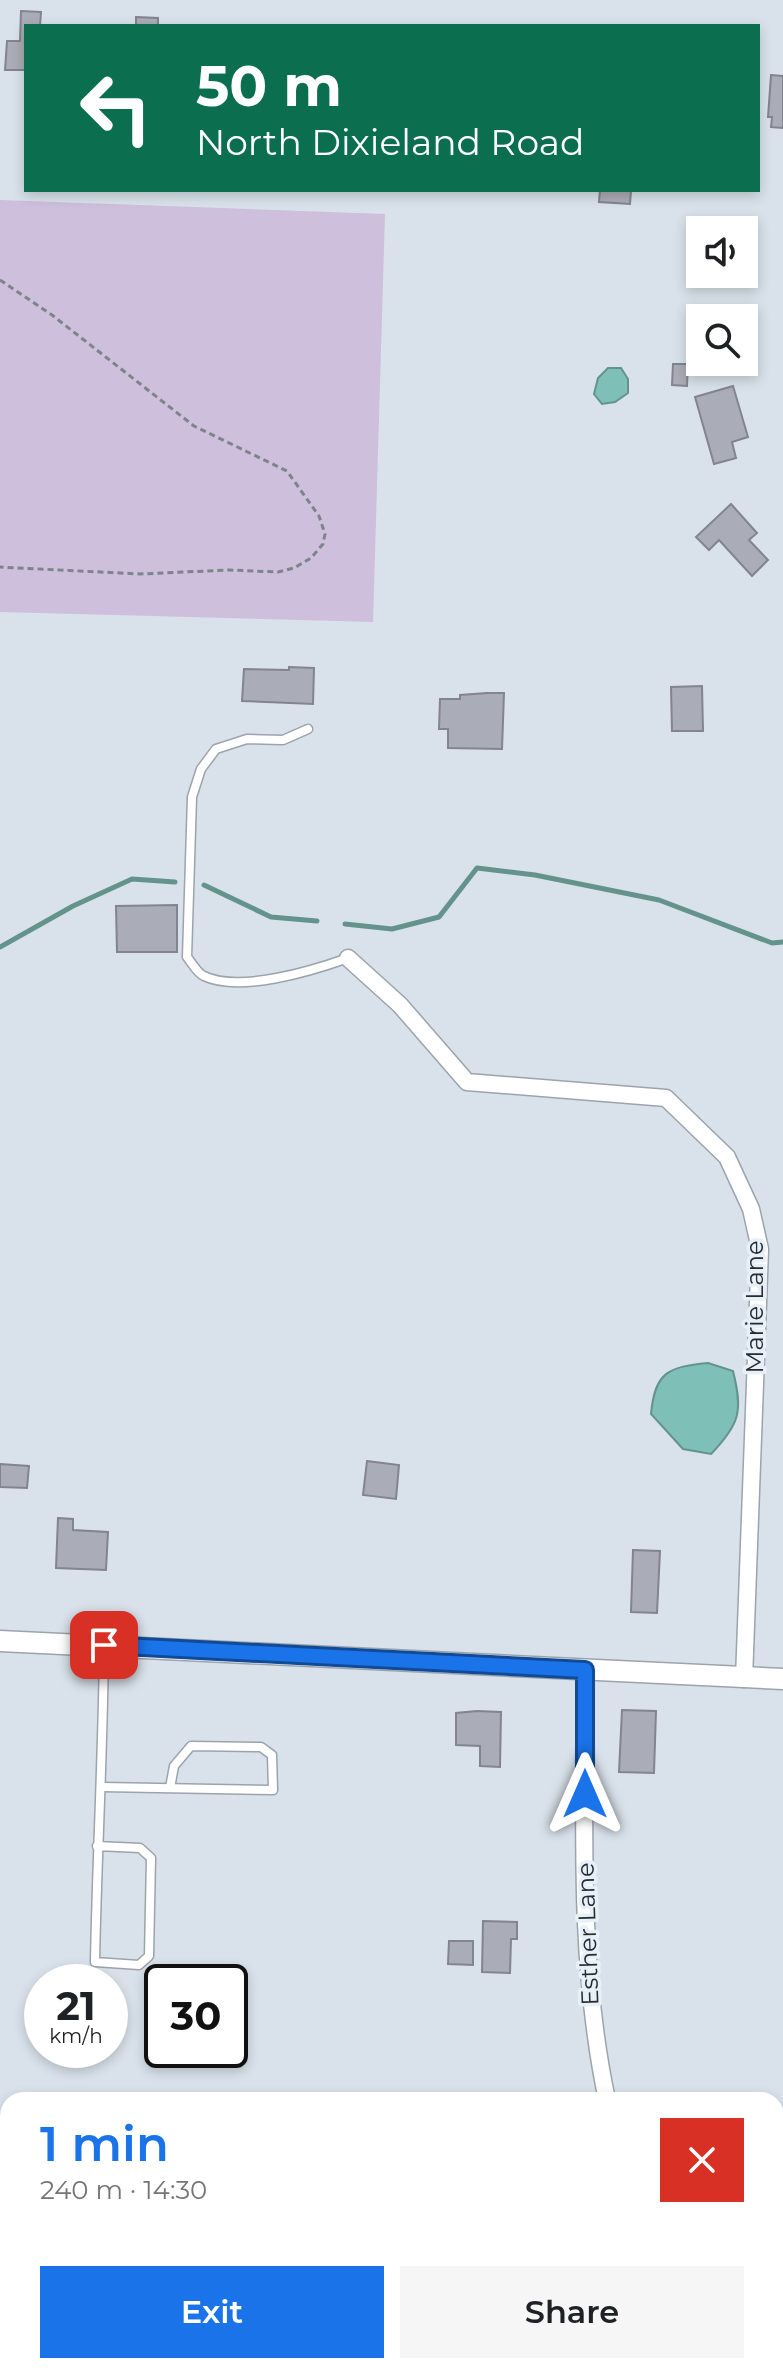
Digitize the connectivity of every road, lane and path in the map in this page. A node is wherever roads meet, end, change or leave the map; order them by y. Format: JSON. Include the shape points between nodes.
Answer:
{"nodes":[{"id":1,"x":0,"y":280,"type":"edge"},
{"id":2,"x":0,"y":567,"type":"edge"},
{"id":3,"x":308,"y":729,"type":"dead end"},
{"id":4,"x":348,"y":958,"type":"joint"},
{"id":5,"x":0,"y":1641,"type":"edge"},
{"id":6,"x":104,"y":1645,"type":"junction"},
{"id":7,"x":585,"y":1670,"type":"junction"},
{"id":8,"x":744,"y":1679,"type":"junction"},
{"id":9,"x":783,"y":1679,"type":"edge"},
{"id":10,"x":102,"y":1787,"type":"junction"},
{"id":11,"x":170,"y":1788,"type":"junction"},
{"id":12,"x":97,"y":1846,"type":"junction"},
{"id":13,"x":605,"y":2092,"type":"edge"}],
"edges":[{"from":1,"to":2,"type":"path","via":[[194,426],[287,471],[319,516],[325,534],[320,549],[307,561],[278,572],[128,574]]},
{"from":3,"to":4,"type":"lane","via":[[283,740],[247,739],[216,749],[201,769],[192,797],[187,957],[201,975],[223,981],[316,970]]},
{"from":4,"to":8,"type":"street","name":"Marie Lane","via":[[400,1005],[467,1082],[666,1098],[727,1157],[751,1209],[760,1249]]},
{"from":5,"to":6,"type":"street"},
{"from":6,"to":7,"type":"street"},
{"from":6,"to":10,"type":"lane"},
{"from":7,"to":8,"type":"street"},
{"from":7,"to":13,"type":"street","name":"Esther Lane","via":[[586,1948],[593,2031]]},
{"from":8,"to":9,"type":"street"},
{"from":10,"to":11,"type":"lane"},
{"from":10,"to":12,"type":"lane"},
{"from":11,"to":11,"type":"lane","via":[[273,1790],[272,1755],[261,1747],[191,1746],[174,1766]]},
{"from":12,"to":12,"type":"lane","via":[[95,1962],[139,1965],[149,1956],[151,1858],[140,1848]]}]}
